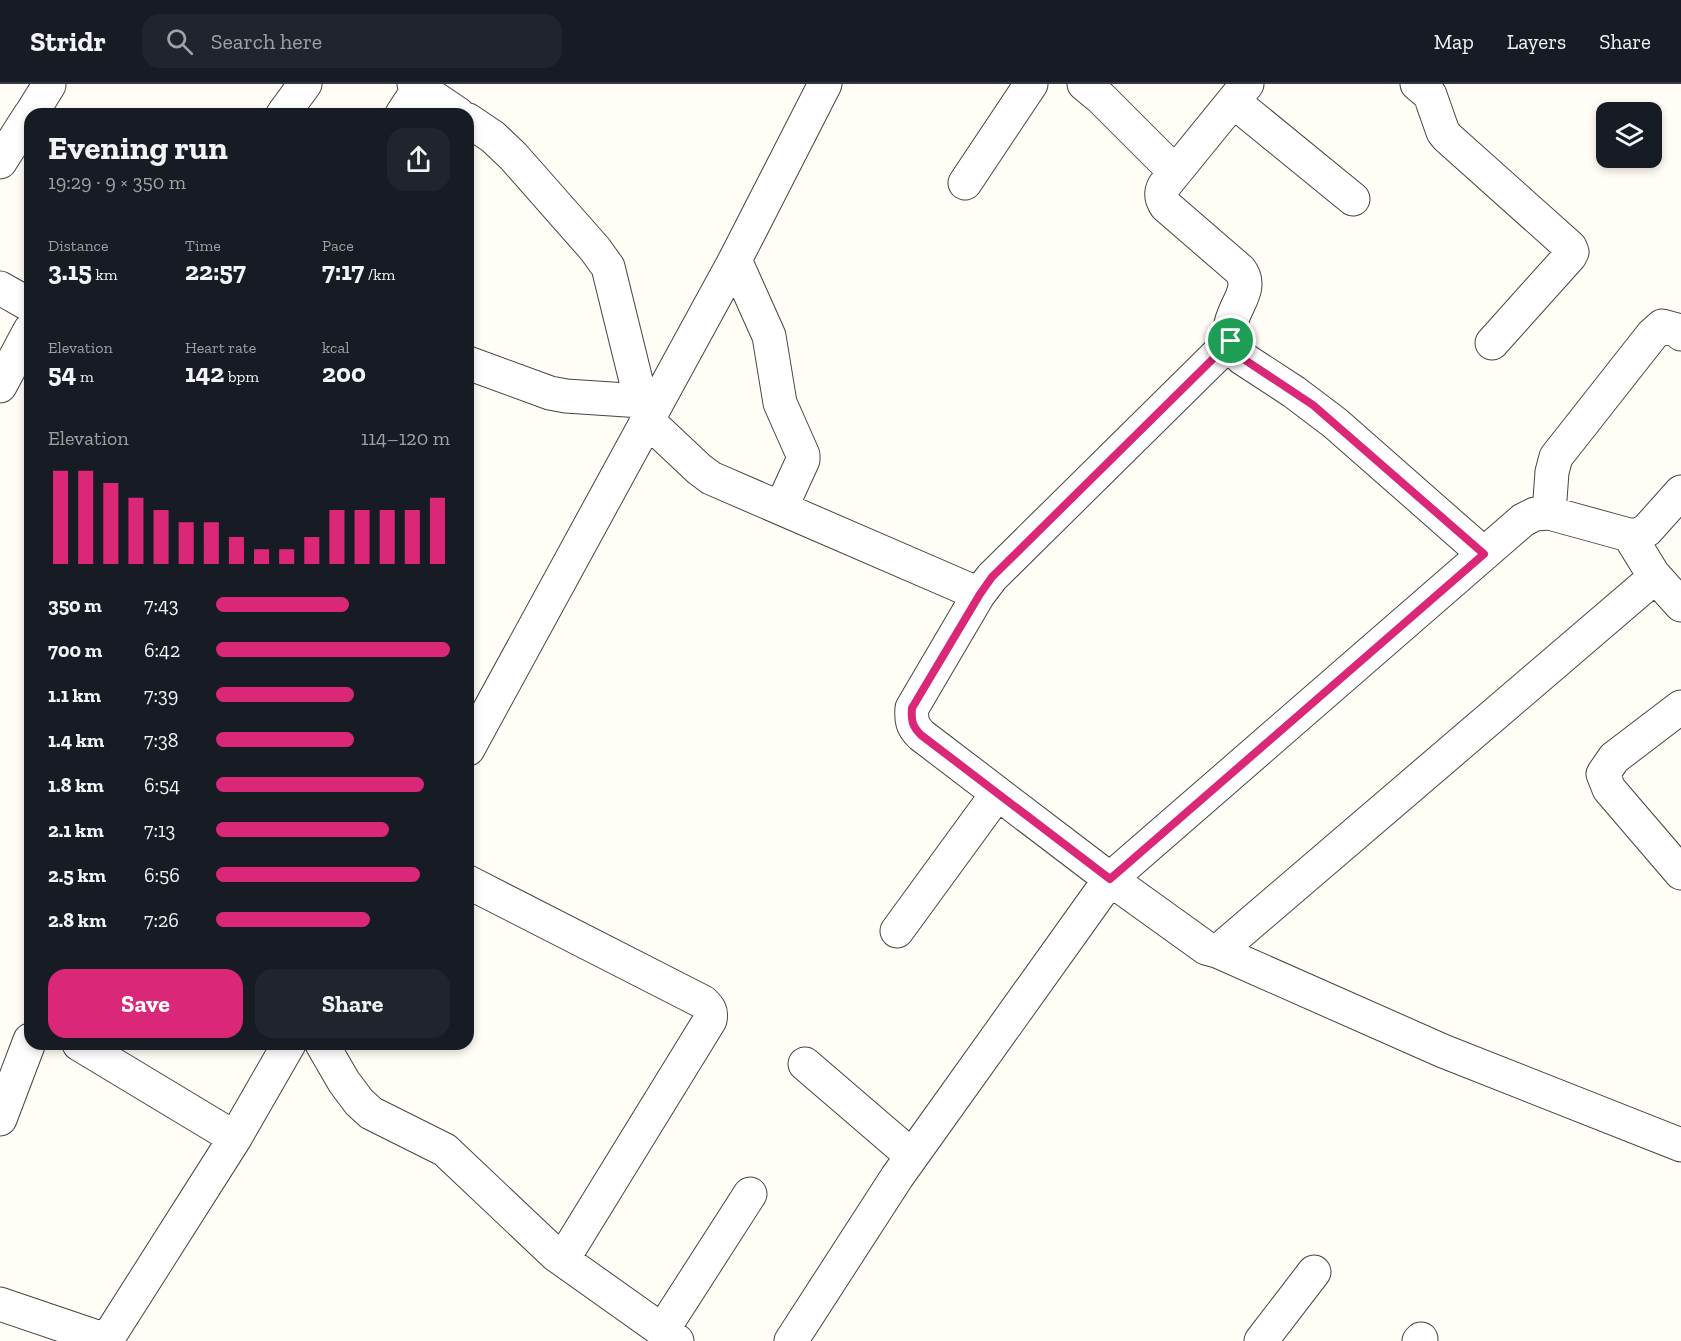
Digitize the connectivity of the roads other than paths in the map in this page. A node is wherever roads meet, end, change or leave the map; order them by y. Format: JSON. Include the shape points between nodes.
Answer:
{"nodes":[{"id":1,"x":305,"y":84,"type":"edge"},
{"id":2,"x":825,"y":84,"type":"edge"},
{"id":3,"x":1031,"y":84,"type":"edge"},
{"id":4,"x":1084,"y":84,"type":"edge"},
{"id":5,"x":1418,"y":84,"type":"edge"},
{"id":6,"x":49,"y":85,"type":"edge"},
{"id":7,"x":1240,"y":92,"type":"edge"},
{"id":8,"x":412,"y":95,"type":"edge"},
{"id":9,"x":34,"y":108,"type":"edge"},
{"id":10,"x":287,"y":108,"type":"edge"},
{"id":11,"x":443,"y":108,"type":"edge"},
{"id":12,"x":24,"y":124,"type":"edge"},
{"id":13,"x":474,"y":124,"type":"edge"},
{"id":14,"x":0,"y":162,"type":"edge"},
{"id":15,"x":1175,"y":172,"type":"junction"},
{"id":16,"x":965,"y":183,"type":"dead end"},
{"id":17,"x":1353,"y":199,"type":"dead end"},
{"id":18,"x":735,"y":260,"type":"junction"},
{"id":19,"x":0,"y":288,"type":"edge"},
{"id":20,"x":24,"y":302,"type":"edge"},
{"id":21,"x":1681,"y":334,"type":"edge"},
{"id":22,"x":24,"y":341,"type":"edge"},
{"id":23,"x":1231,"y":341,"type":"junction"},
{"id":24,"x":1492,"y":344,"type":"dead end"},
{"id":25,"x":474,"y":365,"type":"edge"},
{"id":26,"x":0,"y":386,"type":"edge"},
{"id":27,"x":648,"y":408,"type":"junction"},
{"id":28,"x":1681,"y":492,"type":"edge"},
{"id":29,"x":781,"y":508,"type":"junction"},
{"id":30,"x":1549,"y":513,"type":"junction"},
{"id":31,"x":1629,"y":536,"type":"junction"},
{"id":32,"x":1484,"y":554,"type":"junction"},
{"id":33,"x":1653,"y":574,"type":"junction"},
{"id":34,"x":980,"y":594,"type":"junction"},
{"id":35,"x":1681,"y":605,"type":"edge"},
{"id":36,"x":1681,"y":707,"type":"edge"},
{"id":37,"x":474,"y":738,"type":"edge"},
{"id":38,"x":997,"y":794,"type":"junction"},
{"id":39,"x":1681,"y":873,"type":"edge"},
{"id":40,"x":1110,"y":879,"type":"junction"},
{"id":41,"x":474,"y":885,"type":"edge"},
{"id":42,"x":897,"y":931,"type":"dead end"},
{"id":43,"x":1216,"y":951,"type":"junction"},
{"id":44,"x":26,"y":1050,"type":"edge"},
{"id":45,"x":89,"y":1050,"type":"edge"},
{"id":46,"x":286,"y":1050,"type":"edge"},
{"id":47,"x":325,"y":1050,"type":"edge"},
{"id":48,"x":805,"y":1064,"type":"dead end"},
{"id":49,"x":0,"y":1119,"type":"edge"},
{"id":50,"x":235,"y":1138,"type":"junction"},
{"id":51,"x":1681,"y":1145,"type":"edge"},
{"id":52,"x":912,"y":1156,"type":"junction"},
{"id":53,"x":750,"y":1194,"type":"dead end"},
{"id":54,"x":563,"y":1259,"type":"junction"},
{"id":55,"x":1314,"y":1272,"type":"dead end"},
{"id":56,"x":0,"y":1304,"type":"edge"},
{"id":57,"x":669,"y":1336,"type":"edge"},
{"id":58,"x":107,"y":1340,"type":"edge"},
{"id":59,"x":791,"y":1341,"type":"edge"},
{"id":60,"x":1262,"y":1341,"type":"edge"}],
"edges":[{"from":1,"to":10,"type":"street"},
{"from":2,"to":18,"type":"street"},
{"from":3,"to":16,"type":"street"},
{"from":4,"to":15,"type":"street"},
{"from":5,"to":24,"type":"street","via":[[1430,95],[1447,137],[1572,252]]},
{"from":6,"to":9,"type":"street"},
{"from":7,"to":15,"type":"street"},
{"from":7,"to":17,"type":"street"},
{"from":8,"to":11,"type":"street"},
{"from":12,"to":14,"type":"street"},
{"from":13,"to":27,"type":"street","via":[[513,156],[608,267]]},
{"from":15,"to":23,"type":"street","via":[[1164,186],[1162,201],[1245,276],[1246,286],[1229,325]]},
{"from":18,"to":27,"type":"street"},
{"from":18,"to":29,"type":"street","via":[[769,336],[780,403],[803,455]]},
{"from":19,"to":20,"type":"street"},
{"from":21,"to":30,"type":"street","via":[[1662,326],[1652,335],[1556,457],[1551,471]]},
{"from":22,"to":26,"type":"street"},
{"from":23,"to":32,"type":"street","via":[[1242,358],[1328,417]]},
{"from":23,"to":34,"type":"street","via":[[992,577]]},
{"from":25,"to":27,"type":"street","via":[[550,393]]},
{"from":27,"to":29,"type":"street","via":[[699,469]]},
{"from":27,"to":37,"type":"street"},
{"from":28,"to":31,"type":"street","via":[[1647,530]]},
{"from":29,"to":34,"type":"street"},
{"from":30,"to":31,"type":"street"},
{"from":30,"to":32,"type":"street","via":[[1523,520]]},
{"from":31,"to":33,"type":"street"},
{"from":32,"to":40,"type":"street"},
{"from":33,"to":35,"type":"street"},
{"from":33,"to":43,"type":"street","via":[[1648,583]]},
{"from":34,"to":38,"type":"street","via":[[912,708],[911,719],[913,728],[921,735]]},
{"from":36,"to":39,"type":"street","via":[[1614,758],[1603,774],[1609,789]]},
{"from":38,"to":40,"type":"street"},
{"from":38,"to":42,"type":"street"},
{"from":40,"to":43,"type":"street","via":[[1206,948]]},
{"from":40,"to":52,"type":"street"},
{"from":41,"to":54,"type":"street","via":[[703,1002],[711,1013]]},
{"from":43,"to":51,"type":"street","via":[[1443,1051]]},
{"from":44,"to":49,"type":"street"},
{"from":45,"to":50,"type":"street"},
{"from":46,"to":50,"type":"street"},
{"from":47,"to":54,"type":"street","via":[[344,1082],[371,1113],[445,1149]]},
{"from":48,"to":52,"type":"street"},
{"from":50,"to":58,"type":"street"},
{"from":52,"to":59,"type":"street"},
{"from":53,"to":57,"type":"street"},
{"from":54,"to":57,"type":"street"},
{"from":55,"to":60,"type":"street"},
{"from":56,"to":58,"type":"street"}]}
